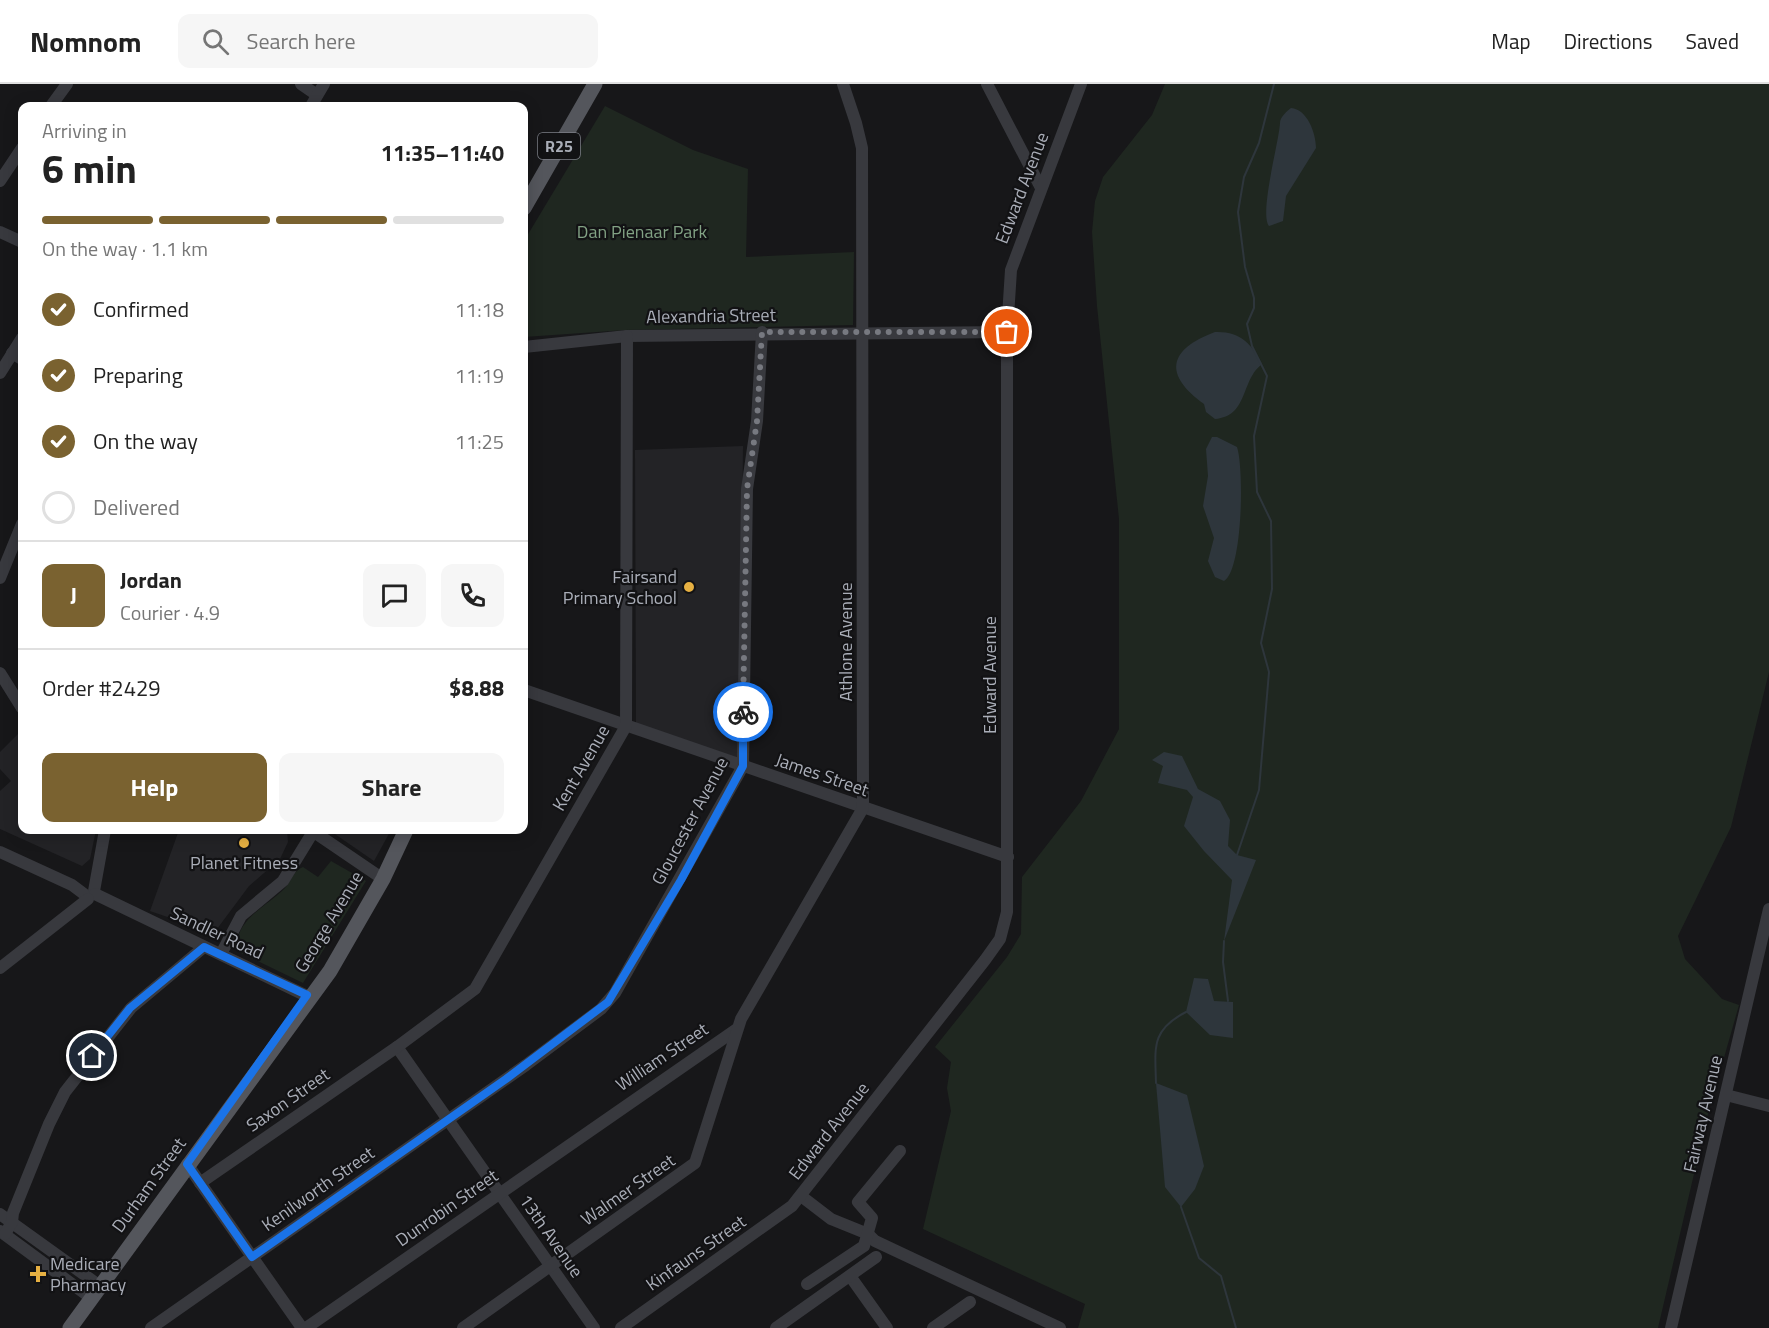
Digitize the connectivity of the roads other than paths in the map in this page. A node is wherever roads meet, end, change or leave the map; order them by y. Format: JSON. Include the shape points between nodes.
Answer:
{"nodes":[{"id":1,"x":67,"y":84,"type":"edge"},
{"id":2,"x":301,"y":84,"type":"edge"},
{"id":3,"x":324,"y":84,"type":"edge"},
{"id":4,"x":595,"y":84,"type":"edge"},
{"id":5,"x":843,"y":84,"type":"edge"},
{"id":6,"x":987,"y":84,"type":"edge"},
{"id":7,"x":1081,"y":84,"type":"edge"},
{"id":8,"x":314,"y":101,"type":"edge"},
{"id":9,"x":54,"y":102,"type":"edge"},
{"id":10,"x":18,"y":154,"type":"edge"},
{"id":11,"x":0,"y":181,"type":"edge"},
{"id":12,"x":1041,"y":188,"type":"junction"},
{"id":13,"x":528,"y":201,"type":"edge"},
{"id":14,"x":0,"y":232,"type":"edge"},
{"id":15,"x":18,"y":240,"type":"edge"},
{"id":16,"x":762,"y":332,"type":"junction"},
{"id":17,"x":1007,"y":332,"type":"junction"},
{"id":18,"x":864,"y":333,"type":"junction"},
{"id":19,"x":627,"y":336,"type":"junction"},
{"id":20,"x":528,"y":347,"type":"edge"},
{"id":21,"x":17,"y":356,"type":"edge"},
{"id":22,"x":0,"y":373,"type":"edge"},
{"id":23,"x":18,"y":534,"type":"edge"},
{"id":24,"x":0,"y":578,"type":"edge"},
{"id":25,"x":0,"y":674,"type":"edge"},
{"id":26,"x":528,"y":691,"type":"edge"},
{"id":27,"x":18,"y":702,"type":"edge"},
{"id":28,"x":626,"y":726,"type":"junction"},
{"id":29,"x":743,"y":766,"type":"junction"},
{"id":30,"x":863,"y":808,"type":"junction"},
{"id":31,"x":104,"y":834,"type":"edge"},
{"id":32,"x":310,"y":834,"type":"edge"},
{"id":33,"x":317,"y":834,"type":"edge"},
{"id":34,"x":404,"y":834,"type":"edge"},
{"id":35,"x":0,"y":852,"type":"edge"},
{"id":36,"x":1008,"y":857,"type":"junction"},
{"id":37,"x":383,"y":876,"type":"junction"},
{"id":38,"x":90,"y":894,"type":"junction"},
{"id":39,"x":1769,"y":909,"type":"edge"},
{"id":40,"x":204,"y":947,"type":"junction"},
{"id":41,"x":220,"y":954,"type":"junction"},
{"id":42,"x":0,"y":968,"type":"edge"},
{"id":43,"x":309,"y":996,"type":"junction"},
{"id":44,"x":737,"y":1029,"type":"junction"},
{"id":45,"x":397,"y":1047,"type":"junction"},
{"id":46,"x":506,"y":1079,"type":"joint"},
{"id":47,"x":1726,"y":1095,"type":"junction"},
{"id":48,"x":1769,"y":1106,"type":"edge"},
{"id":49,"x":609,"y":1116,"type":"joint"},
{"id":50,"x":448,"y":1120,"type":"junction"},
{"id":51,"x":900,"y":1151,"type":"dead end"},
{"id":52,"x":695,"y":1163,"type":"joint"},
{"id":53,"x":187,"y":1164,"type":"junction"},
{"id":54,"x":200,"y":1183,"type":"junction"},
{"id":55,"x":500,"y":1193,"type":"junction"},
{"id":56,"x":801,"y":1196,"type":"junction"},
{"id":57,"x":792,"y":1206,"type":"joint"},
{"id":58,"x":6,"y":1217,"type":"edge"},
{"id":59,"x":2,"y":1233,"type":"edge"},
{"id":60,"x":868,"y":1234,"type":"junction"},
{"id":61,"x":252,"y":1257,"type":"junction"},
{"id":62,"x":876,"y":1257,"type":"dead end"},
{"id":63,"x":550,"y":1267,"type":"junction"},
{"id":64,"x":850,"y":1276,"type":"junction"},
{"id":65,"x":807,"y":1284,"type":"dead end"},
{"id":66,"x":95,"y":1292,"type":"junction"},
{"id":67,"x":970,"y":1302,"type":"dead end"},
{"id":68,"x":70,"y":1328,"type":"edge"},
{"id":69,"x":151,"y":1328,"type":"edge"},
{"id":70,"x":304,"y":1328,"type":"edge"},
{"id":71,"x":463,"y":1328,"type":"edge"},
{"id":72,"x":594,"y":1328,"type":"edge"},
{"id":73,"x":621,"y":1328,"type":"edge"},
{"id":74,"x":776,"y":1328,"type":"edge"},
{"id":75,"x":886,"y":1328,"type":"edge"},
{"id":76,"x":933,"y":1328,"type":"edge"},
{"id":77,"x":1060,"y":1328,"type":"edge"},
{"id":78,"x":1671,"y":1328,"type":"edge"}],
"edges":[{"from":1,"to":9,"type":"street"},
{"from":2,"to":8,"type":"street"},
{"from":3,"to":8,"type":"street"},
{"from":4,"to":13,"type":"main road","number":"R25"},
{"from":5,"to":18,"type":"street","name":"Athlone Avenue","via":[[861,140]]},
{"from":6,"to":12,"type":"street"},
{"from":7,"to":12,"type":"street","name":"Edward Avenue"},
{"from":10,"to":11,"type":"street"},
{"from":12,"to":17,"type":"street","name":"Edward Avenue","via":[[1011,270]]},
{"from":14,"to":15,"type":"street"},
{"from":16,"to":18,"type":"street","name":"Alexandria Street"},
{"from":16,"to":19,"type":"street","name":"Alexandria Street"},
{"from":16,"to":29,"type":"street","name":"Gloucester Avenue","via":[[757,421],[747,489]]},
{"from":17,"to":18,"type":"street","name":"Alexandria Street"},
{"from":17,"to":36,"type":"street","name":"Edward Avenue"},
{"from":18,"to":30,"type":"street","name":"Athlone Avenue"},
{"from":19,"to":20,"type":"street","name":"Alexandria Street"},
{"from":19,"to":28,"type":"street","name":"Kent Avenue"},
{"from":21,"to":22,"type":"street"},
{"from":23,"to":24,"type":"street"},
{"from":25,"to":27,"type":"street"},
{"from":26,"to":28,"type":"street","name":"James Street"},
{"from":28,"to":29,"type":"street","name":"James Street"},
{"from":28,"to":45,"type":"street","name":"Kent Avenue","via":[[475,989]]},
{"from":29,"to":30,"type":"street","name":"James Street"},
{"from":29,"to":46,"type":"street","name":"Gloucester Avenue","via":[[615,993],[601,1009]]},
{"from":30,"to":36,"type":"street","name":"James Street"},
{"from":30,"to":44,"type":"street","name":"Athlone Avenue"},
{"from":31,"to":38,"type":"street"},
{"from":32,"to":41,"type":"street","via":[[283,881],[241,916]]},
{"from":33,"to":37,"type":"street"},
{"from":34,"to":37,"type":"main road","name":"George Avenue"},
{"from":35,"to":38,"type":"street","name":"Sandler Road"},
{"from":36,"to":56,"type":"street","name":"Edward Avenue","via":[[1007,912],[1000,939]]},
{"from":37,"to":43,"type":"main road","name":"George Avenue","via":[[341,953]]},
{"from":38,"to":40,"type":"street","name":"Sandler Road"},
{"from":38,"to":42,"type":"street"},
{"from":39,"to":47,"type":"street","name":"Fairway Avenue"},
{"from":40,"to":41,"type":"street","name":"Sandler Road"},
{"from":40,"to":58,"type":"street","via":[[130,1008],[65,1092]]},
{"from":41,"to":43,"type":"street","name":"Sandler Road"},
{"from":43,"to":53,"type":"main road","name":"Durham Street"},
{"from":44,"to":49,"type":"street","name":"William Street"},
{"from":44,"to":52,"type":"street","name":"Athlone Avenue"},
{"from":45,"to":50,"type":"street","name":"13th Avenue"},
{"from":45,"to":54,"type":"street","name":"Saxon Street"},
{"from":46,"to":50,"type":"street","name":"Kenilworth Street"},
{"from":47,"to":48,"type":"street"},
{"from":47,"to":78,"type":"street","name":"Fairway Avenue"},
{"from":49,"to":55,"type":"street","name":"Dunrobin Street"},
{"from":50,"to":55,"type":"street","name":"13th Avenue"},
{"from":50,"to":61,"type":"street","name":"Kenilworth Street"},
{"from":51,"to":60,"type":"street","via":[[858,1202],[871,1215]]},
{"from":52,"to":63,"type":"street","name":"Walmer Street"},
{"from":53,"to":54,"type":"street"},
{"from":53,"to":66,"type":"main road","name":"Durham Street"},
{"from":54,"to":61,"type":"street"},
{"from":55,"to":63,"type":"street","name":"13th Avenue"},
{"from":55,"to":70,"type":"street","name":"Dunrobin Street"},
{"from":56,"to":57,"type":"street","name":"Edward Avenue"},
{"from":56,"to":60,"type":"street","via":[[831,1219]]},
{"from":57,"to":73,"type":"street","name":"Kinfauns Street"},
{"from":58,"to":59,"type":"street"},
{"from":58,"to":66,"type":"street"},
{"from":59,"to":66,"type":"street"},
{"from":60,"to":65,"type":"street","via":[[864,1246]]},
{"from":60,"to":77,"type":"street","via":[[875,1241]]},
{"from":61,"to":69,"type":"street","name":"Kenilworth Street"},
{"from":61,"to":70,"type":"street"},
{"from":62,"to":64,"type":"street"},
{"from":63,"to":71,"type":"street","name":"Walmer Street"},
{"from":63,"to":72,"type":"street","name":"13th Avenue"},
{"from":64,"to":74,"type":"street"},
{"from":64,"to":75,"type":"street"},
{"from":66,"to":68,"type":"main road","name":"Durham Street"},
{"from":67,"to":76,"type":"street"}]}
